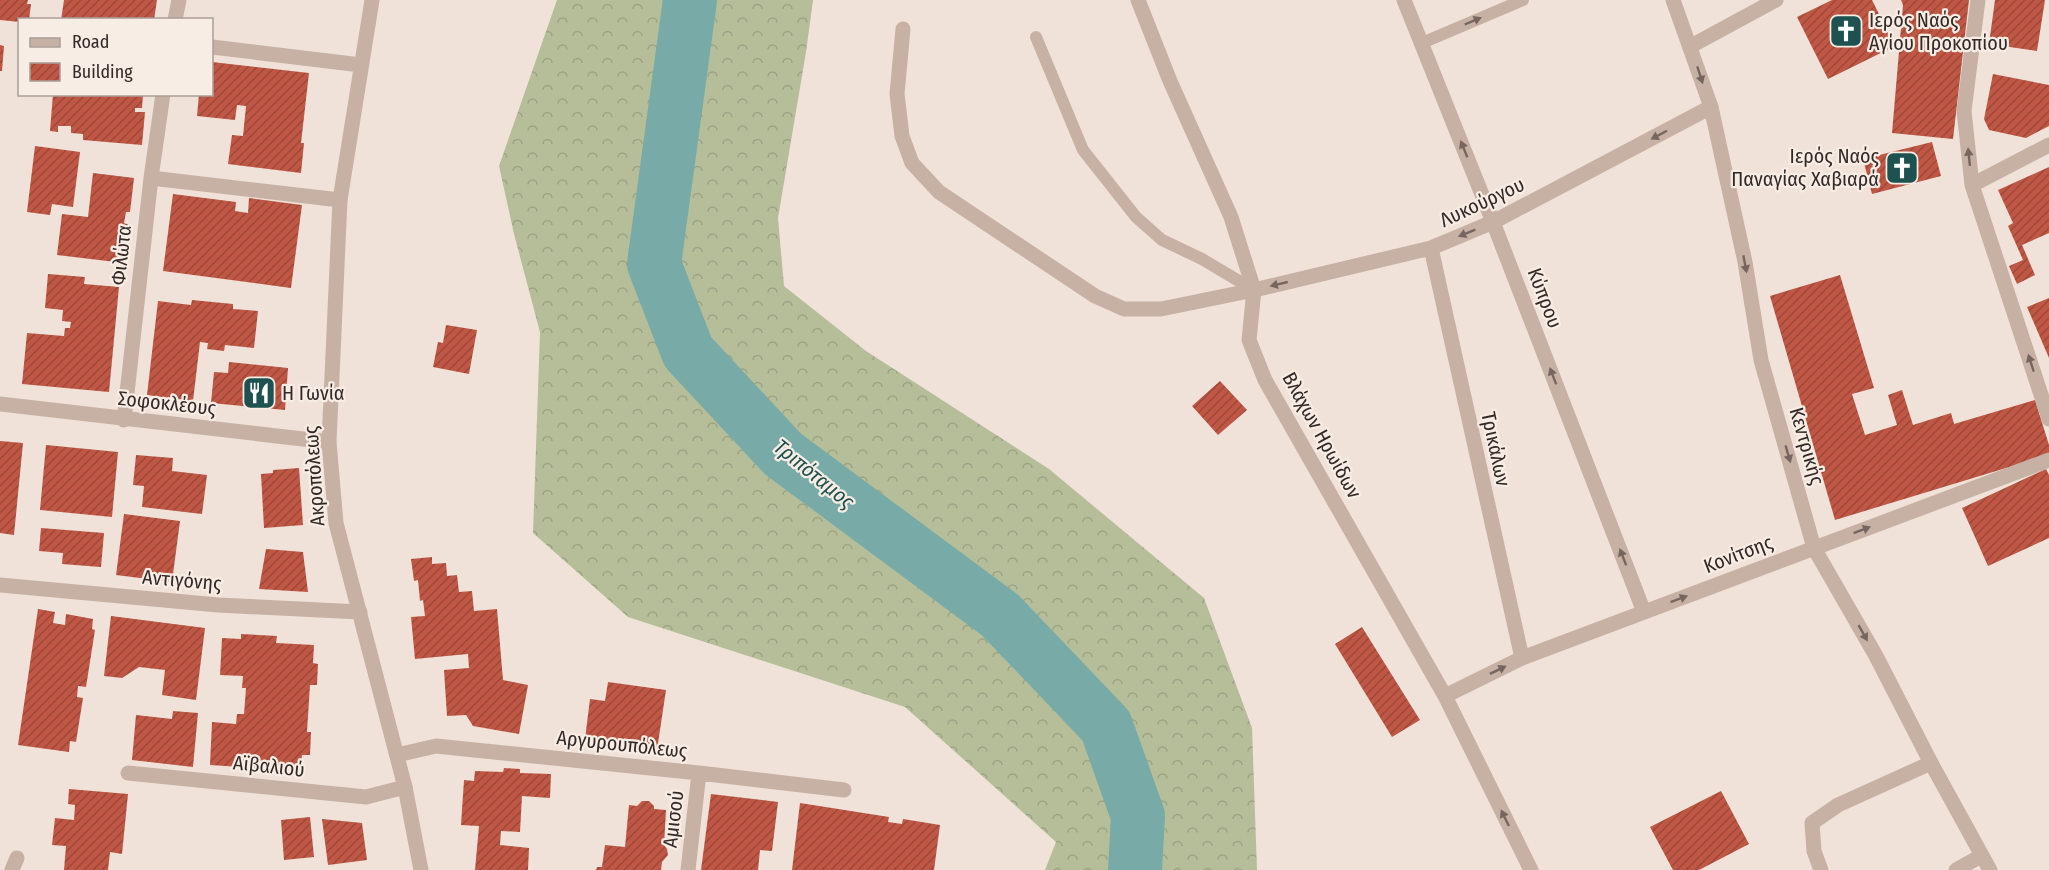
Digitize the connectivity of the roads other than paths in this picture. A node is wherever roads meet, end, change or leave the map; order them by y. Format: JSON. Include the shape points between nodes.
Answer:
{"nodes":[{"id":1,"x":179,"y":0,"type":"edge"},
{"id":2,"x":372,"y":0,"type":"edge"},
{"id":3,"x":1138,"y":0,"type":"edge"},
{"id":4,"x":1404,"y":0,"type":"edge"},
{"id":5,"x":1523,"y":0,"type":"edge"},
{"id":6,"x":1673,"y":0,"type":"edge"},
{"id":7,"x":1776,"y":0,"type":"edge"},
{"id":8,"x":1978,"y":0,"type":"edge"},
{"id":9,"x":175,"y":18,"type":"edge"},
{"id":10,"x":903,"y":28,"type":"dead end"},
{"id":11,"x":1036,"y":36,"type":"dead end"},
{"id":12,"x":1422,"y":43,"type":"junction"},
{"id":13,"x":1691,"y":46,"type":"junction"},
{"id":14,"x":213,"y":47,"type":"edge"},
{"id":15,"x":361,"y":65,"type":"junction"},
{"id":16,"x":163,"y":96,"type":"edge"},
{"id":17,"x":1711,"y":108,"type":"junction"},
{"id":18,"x":2049,"y":145,"type":"edge"},
{"id":19,"x":151,"y":178,"type":"junction"},
{"id":20,"x":1971,"y":185,"type":"junction"},
{"id":21,"x":340,"y":200,"type":"junction"},
{"id":22,"x":1493,"y":222,"type":"junction"},
{"id":23,"x":1431,"y":248,"type":"junction"},
{"id":24,"x":1254,"y":290,"type":"junction"},
{"id":25,"x":0,"y":404,"type":"edge"},
{"id":26,"x":2049,"y":418,"type":"edge"},
{"id":27,"x":124,"y":420,"type":"junction"},
{"id":28,"x":329,"y":442,"type":"junction"},
{"id":29,"x":2049,"y":460,"type":"edge"},
{"id":30,"x":1814,"y":548,"type":"junction"},
{"id":31,"x":0,"y":585,"type":"edge"},
{"id":32,"x":360,"y":612,"type":"junction"},
{"id":33,"x":1644,"y":612,"type":"junction"},
{"id":34,"x":1522,"y":658,"type":"junction"},
{"id":35,"x":1445,"y":696,"type":"junction"},
{"id":36,"x":397,"y":755,"type":"junction"},
{"id":37,"x":1930,"y":763,"type":"junction"},
{"id":38,"x":128,"y":773,"type":"dead end"},
{"id":39,"x":699,"y":773,"type":"junction"},
{"id":40,"x":405,"y":787,"type":"junction"},
{"id":41,"x":844,"y":790,"type":"dead end"},
{"id":42,"x":1981,"y":856,"type":"junction"},
{"id":43,"x":420,"y":870,"type":"edge"},
{"id":44,"x":688,"y":870,"type":"edge"},
{"id":45,"x":1532,"y":870,"type":"edge"},
{"id":46,"x":1821,"y":870,"type":"edge"},
{"id":47,"x":1956,"y":870,"type":"edge"},
{"id":48,"x":1990,"y":870,"type":"edge"}],
"edges":[{"from":1,"to":9,"type":"street"},
{"from":2,"to":15,"type":"street","name":"Ακροπόλεως"},
{"from":3,"to":24,"type":"street","name":"Βλάχων Ηρωίδων","via":[[1231,217]]},
{"from":4,"to":12,"type":"street","name":"Κύπρου"},
{"from":12,"to":5,"type":"lane","one_way":true},
{"from":6,"to":13,"type":"street","name":"Κεντρικής"},
{"from":7,"to":13,"type":"street"},
{"from":20,"to":8,"type":"street","one_way":true,"via":[[1964,111]]},
{"from":10,"to":24,"type":"street","name":"Λυκούργου","via":[[897,94],[902,136],[912,163],[939,192],[1095,297],[1124,309],[1161,309]]},
{"from":11,"to":24,"type":"lane","via":[[1083,150],[1136,217],[1162,240]]},
{"from":22,"to":12,"type":"street","name":"Κύπρου","one_way":true},
{"from":13,"to":17,"type":"street","name":"Κεντρικής","one_way":true},
{"from":14,"to":15,"type":"street"},
{"from":15,"to":21,"type":"street","name":"Ακροπόλεως"},
{"from":16,"to":19,"type":"street","name":"Φιλώτα"},
{"from":17,"to":22,"type":"street","name":"Λυκούργου","one_way":true},
{"from":17,"to":30,"type":"street","name":"Κεντρικής","one_way":true,"via":[[1761,360]]},
{"from":18,"to":20,"type":"street"},
{"from":19,"to":21,"type":"street"},
{"from":19,"to":27,"type":"street","name":"Φιλώτα"},
{"from":26,"to":20,"type":"street","one_way":true},
{"from":21,"to":28,"type":"street","name":"Ακροπόλεως"},
{"from":22,"to":23,"type":"street","name":"Λυκούργου","one_way":true},
{"from":33,"to":22,"type":"street","name":"Κύπρου","one_way":true},
{"from":23,"to":24,"type":"street","name":"Λυκούργου","one_way":true},
{"from":23,"to":34,"type":"street","name":"Τρικάλων"},
{"from":24,"to":35,"type":"street","name":"Βλάχων Ηρωίδων","via":[[1249,340],[1265,380]]},
{"from":25,"to":27,"type":"street","name":"Σοφοκλέους"},
{"from":27,"to":28,"type":"street","name":"Σοφοκλέους"},
{"from":28,"to":32,"type":"street","name":"Ακροπόλεως","via":[[336,523]]},
{"from":30,"to":29,"type":"street","name":"Κονίτσης","one_way":true},
{"from":33,"to":30,"type":"street","name":"Κονίτσης","one_way":true},
{"from":30,"to":37,"type":"street","name":"Κεντρικής","one_way":true,"via":[[1876,656]]},
{"from":31,"to":32,"type":"street","name":"Αντιγόνης","via":[[218,605]]},
{"from":32,"to":36,"type":"street","name":"Ακροπόλεως"},
{"from":33,"to":34,"type":"street","name":"Κονίτσης"},
{"from":35,"to":34,"type":"street","name":"Κονίτσης","one_way":true},
{"from":45,"to":35,"type":"street","name":"Βλάχων Ηρωίδων","one_way":true},
{"from":36,"to":39,"type":"street","name":"Αργυρουπόλεως","via":[[436,746]]},
{"from":36,"to":40,"type":"street","name":"Ακροπόλεως"},
{"from":37,"to":42,"type":"street","name":"Κεντρικής"},
{"from":37,"to":46,"type":"street","via":[[1838,806],[1812,823],[1814,851]]},
{"from":38,"to":40,"type":"street","name":"Αϊβαλιού","via":[[366,797]]},
{"from":39,"to":41,"type":"street","name":"Αργυρουπόλεως"},
{"from":39,"to":44,"type":"street","name":"Αμισού"},
{"from":40,"to":43,"type":"street","name":"Ακροπόλεως"},
{"from":42,"to":47,"type":"street"},
{"from":42,"to":48,"type":"street","name":"Κεντρικής"}]}
